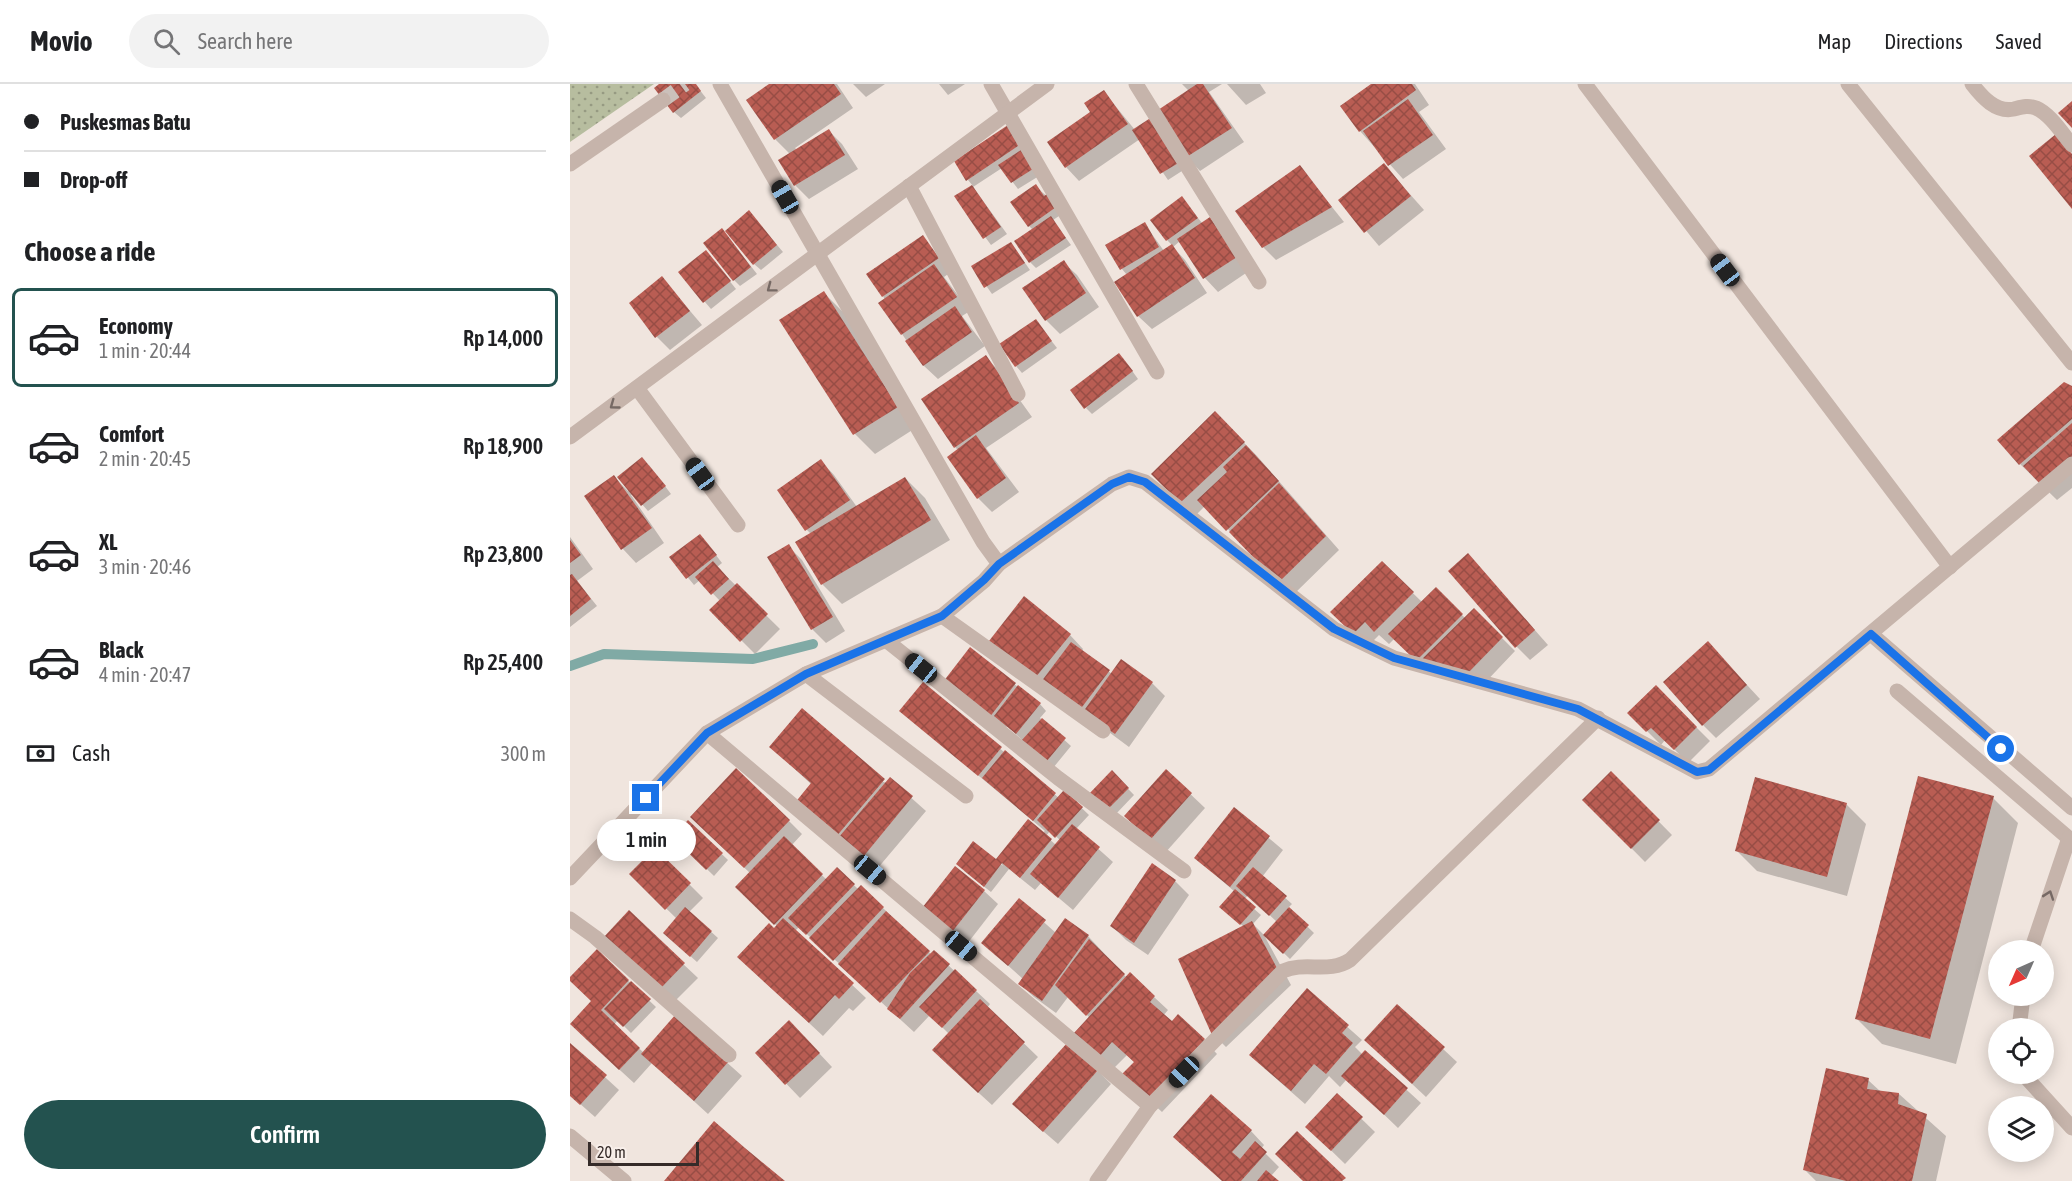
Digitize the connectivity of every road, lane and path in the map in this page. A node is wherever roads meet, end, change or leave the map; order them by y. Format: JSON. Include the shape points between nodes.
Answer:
{"nodes":[{"id":1,"x":720,"y":84,"type":"edge"},
{"id":2,"x":991,"y":84,"type":"edge"},
{"id":3,"x":1047,"y":84,"type":"edge"},
{"id":4,"x":1136,"y":84,"type":"edge"},
{"id":5,"x":1584,"y":84,"type":"edge"},
{"id":6,"x":1848,"y":84,"type":"edge"},
{"id":7,"x":1972,"y":84,"type":"edge"},
{"id":8,"x":663,"y":100,"type":"tunnel mouth"},
{"id":9,"x":1008,"y":111,"type":"junction"},
{"id":10,"x":2072,"y":145,"type":"edge"},
{"id":11,"x":570,"y":164,"type":"edge"},
{"id":12,"x":909,"y":186,"type":"junction"},
{"id":13,"x":818,"y":253,"type":"junction"},
{"id":14,"x":1259,"y":282,"type":"dead end"},
{"id":15,"x":2072,"y":363,"type":"edge"},
{"id":16,"x":1157,"y":372,"type":"dead end"},
{"id":17,"x":637,"y":388,"type":"junction"},
{"id":18,"x":1018,"y":394,"type":"dead end"},
{"id":19,"x":570,"y":437,"type":"edge"},
{"id":20,"x":2072,"y":464,"type":"edge"},
{"id":21,"x":738,"y":525,"type":"dead end"},
{"id":22,"x":999,"y":564,"type":"junction"},
{"id":23,"x":1950,"y":567,"type":"junction"},
{"id":24,"x":942,"y":616,"type":"junction"},
{"id":25,"x":1871,"y":634,"type":"junction"},
{"id":26,"x":887,"y":641,"type":"junction"},
{"id":27,"x":806,"y":674,"type":"junction"},
{"id":28,"x":1897,"y":692,"type":"dead end"},
{"id":29,"x":1598,"y":718,"type":"junction"},
{"id":30,"x":1103,"y":731,"type":"dead end"},
{"id":31,"x":707,"y":733,"type":"junction"},
{"id":32,"x":966,"y":796,"type":"dead end"},
{"id":33,"x":2072,"y":808,"type":"edge"},
{"id":34,"x":2070,"y":840,"type":"edge"},
{"id":35,"x":1184,"y":871,"type":"dead end"},
{"id":36,"x":570,"y":878,"type":"edge"},
{"id":37,"x":570,"y":919,"type":"edge"},
{"id":38,"x":2035,"y":940,"type":"edge"},
{"id":39,"x":729,"y":1055,"type":"dead end"},
{"id":40,"x":2032,"y":1084,"type":"edge"},
{"id":41,"x":1150,"y":1106,"type":"junction"},
{"id":42,"x":2072,"y":1128,"type":"edge"},
{"id":43,"x":570,"y":1136,"type":"edge"},
{"id":44,"x":624,"y":1181,"type":"edge"},
{"id":45,"x":1096,"y":1181,"type":"edge"}],
"edges":[{"from":1,"to":13,"type":"street"},
{"from":2,"to":9,"type":"street"},
{"from":3,"to":9,"type":"street"},
{"from":4,"to":14,"type":"street"},
{"from":5,"to":23,"type":"street"},
{"from":6,"to":15,"type":"street"},
{"from":7,"to":10,"type":"street","via":[[1999,108],[2037,108]]},
{"from":8,"to":11,"type":"street"},
{"from":9,"to":12,"type":"street"},
{"from":9,"to":16,"type":"street"},
{"from":12,"to":13,"type":"street"},
{"from":12,"to":18,"type":"street"},
{"from":13,"to":17,"type":"street","one_way":true},
{"from":13,"to":22,"type":"street"},
{"from":17,"to":19,"type":"street","one_way":true},
{"from":17,"to":21,"type":"street"},
{"from":20,"to":23,"type":"street"},
{"from":22,"to":24,"type":"street"},
{"from":22,"to":29,"type":"street","via":[[1112,484],[1129,477],[1145,482],[1334,629],[1354,640],[1394,658],[1551,699]]},
{"from":23,"to":25,"type":"street"},
{"from":24,"to":26,"type":"street"},
{"from":24,"to":30,"type":"street"},
{"from":25,"to":29,"type":"street","via":[[1709,770],[1687,769]]},
{"from":25,"to":33,"type":"street"},
{"from":26,"to":27,"type":"street"},
{"from":26,"to":35,"type":"street","via":[[1058,778]]},
{"from":27,"to":31,"type":"street"},
{"from":27,"to":32,"type":"street"},
{"from":28,"to":34,"type":"street"},
{"from":29,"to":41,"type":"street","via":[[1350,960],[1340,967],[1297,966],[1283,971]]},
{"from":31,"to":36,"type":"street"},
{"from":31,"to":41,"type":"street"},
{"from":38,"to":34,"type":"street","one_way":true},
{"from":37,"to":39,"type":"street"},
{"from":40,"to":42,"type":"street"},
{"from":41,"to":45,"type":"street"},
{"from":43,"to":44,"type":"street"}]}
